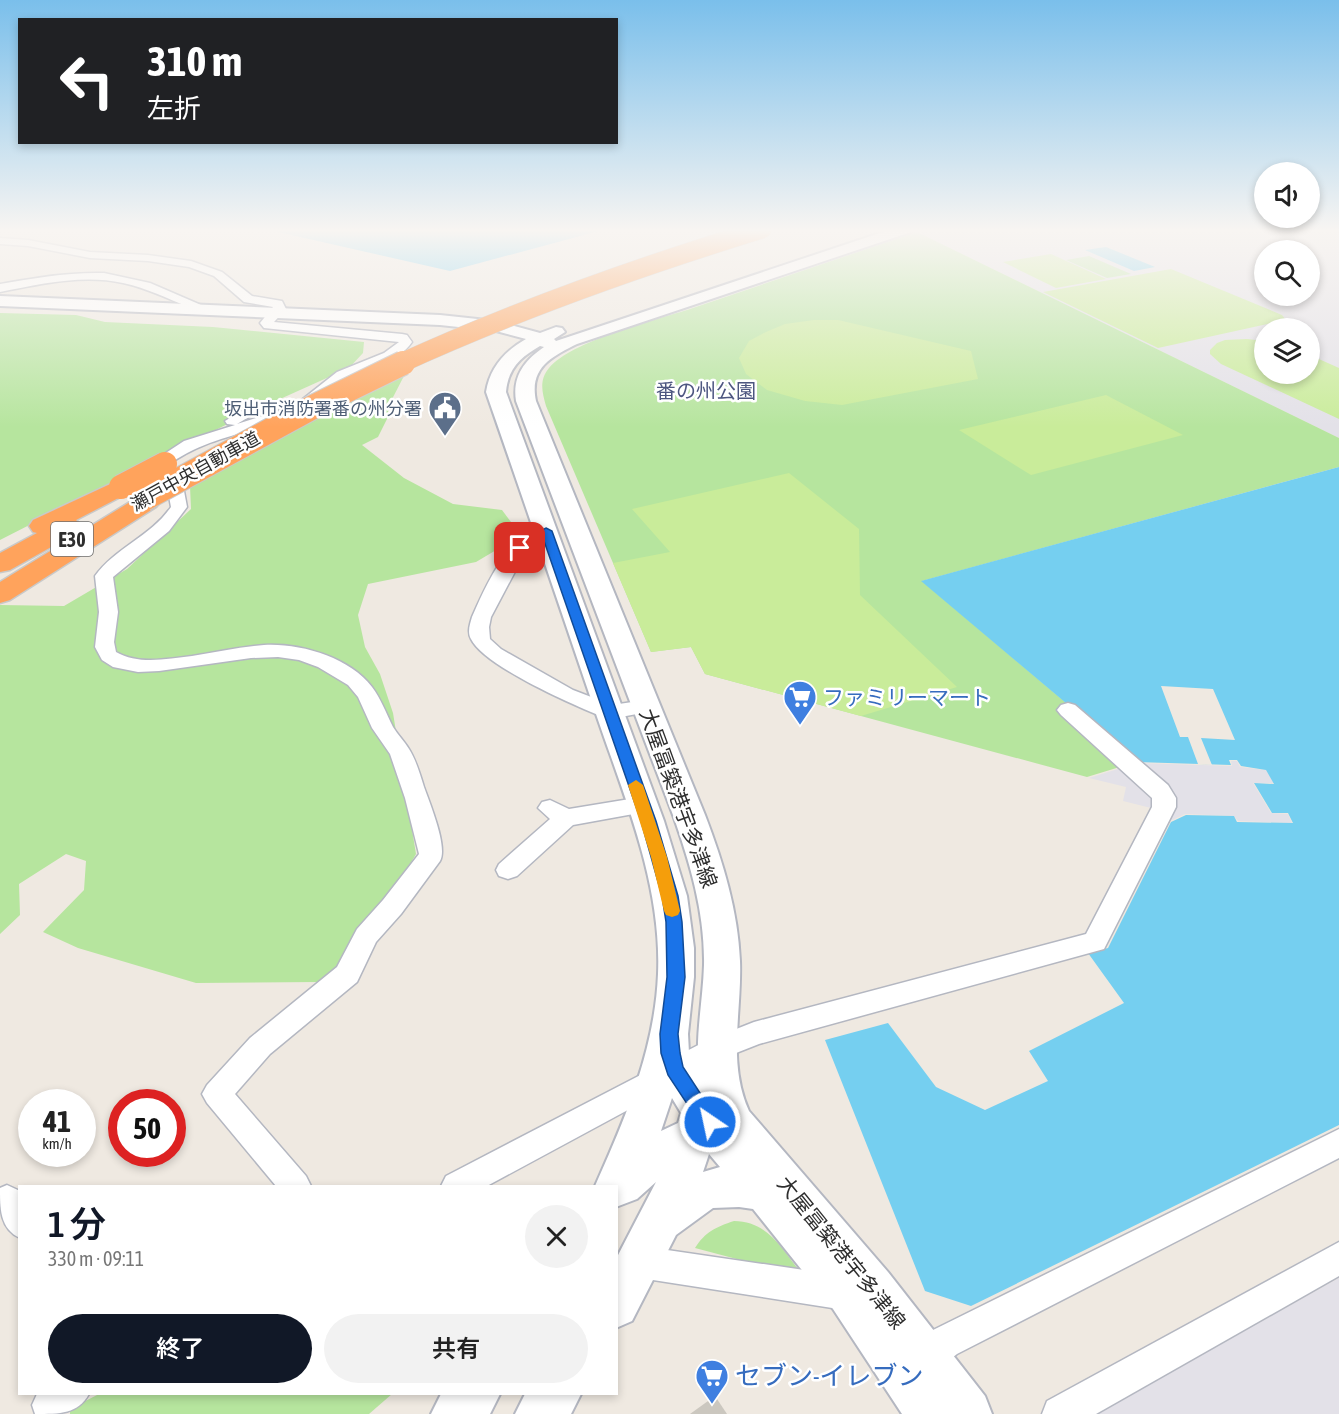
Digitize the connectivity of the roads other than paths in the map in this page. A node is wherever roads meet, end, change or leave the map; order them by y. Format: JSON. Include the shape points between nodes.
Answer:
{"nodes":[{"id":1,"x":171,"y":295,"type":"edge"},
{"id":2,"x":243,"y":295,"type":"edge"},
{"id":3,"x":543,"y":295,"type":"edge"},
{"id":4,"x":568,"y":295,"type":"edge"},
{"id":5,"x":680,"y":295,"type":"edge"},
{"id":6,"x":707,"y":295,"type":"edge"},
{"id":7,"x":0,"y":301,"type":"edge"},
{"id":8,"x":0,"y":306,"type":"edge"},
{"id":9,"x":68,"y":306,"type":"junction"},
{"id":10,"x":193,"y":309,"type":"junction"},
{"id":11,"x":274,"y":315,"type":"junction"},
{"id":12,"x":484,"y":335,"type":"junction"},
{"id":13,"x":541,"y":344,"type":"junction"},
{"id":14,"x":496,"y":392,"type":"junction"},
{"id":15,"x":261,"y":405,"type":"dead end"},
{"id":16,"x":192,"y":443,"type":"junction"},
{"id":17,"x":552,"y":464,"type":"junction"},
{"id":18,"x":523,"y":467,"type":"junction"},
{"id":19,"x":136,"y":495,"type":"junction"},
{"id":20,"x":546,"y":531,"type":"junction"},
{"id":21,"x":0,"y":546,"type":"edge"},
{"id":22,"x":0,"y":564,"type":"edge"},
{"id":23,"x":0,"y":579,"type":"edge"},
{"id":24,"x":0,"y":594,"type":"edge"},
{"id":25,"x":646,"y":706,"type":"junction"},
{"id":26,"x":1068,"y":710,"type":"dead end"},
{"id":27,"x":610,"y":712,"type":"junction"},
{"id":28,"x":642,"y":805,"type":"junction"},
{"id":29,"x":508,"y":870,"type":"dead end"},
{"id":30,"x":717,"y":1049,"type":"junction"},
{"id":31,"x":668,"y":1060,"type":"junction"},
{"id":32,"x":717,"y":1132,"type":"junction"},
{"id":33,"x":1339,"y":1143,"type":"edge"},
{"id":34,"x":293,"y":1185,"type":"edge"},
{"id":35,"x":459,"y":1185,"type":"edge"},
{"id":36,"x":618,"y":1185,"type":"edge"},
{"id":37,"x":618,"y":1187,"type":"edge"},
{"id":38,"x":771,"y":1196,"type":"junction"},
{"id":39,"x":0,"y":1203,"type":"edge"},
{"id":40,"x":18,"y":1219,"type":"edge"},
{"id":41,"x":660,"y":1221,"type":"junction"},
{"id":42,"x":1339,"y":1258,"type":"edge"},
{"id":43,"x":640,"y":1262,"type":"junction"},
{"id":44,"x":861,"y":1290,"type":"junction"},
{"id":45,"x":618,"y":1301,"type":"edge"},
{"id":46,"x":925,"y":1356,"type":"junction"},
{"id":47,"x":474,"y":1395,"type":"edge"},
{"id":48,"x":555,"y":1395,"type":"edge"},
{"id":49,"x":456,"y":1414,"type":"edge"},
{"id":50,"x":540,"y":1414,"type":"edge"},
{"id":51,"x":931,"y":1414,"type":"edge"},
{"id":52,"x":968,"y":1414,"type":"edge"},
{"id":53,"x":1060,"y":1414,"type":"edge"}],
"edges":[{"from":1,"to":10,"type":"street","via":[[195,305]]},
{"from":2,"to":11,"type":"street","via":[[278,304]]},
{"from":3,"to":19,"type":"highway","name":"瀬戸中央自動車道","number":"E30","via":[[335,384]]},
{"from":4,"to":19,"type":"highway","name":"瀬戸中央自動車道","bridge":true,"via":[[358,384]]},
{"from":5,"to":13,"type":"main road"},
{"from":6,"to":13,"type":"main road","via":[[589,334]]},
{"from":7,"to":9,"type":"main road"},
{"from":8,"to":9,"type":"main road"},
{"from":9,"to":10,"type":"main road"},
{"from":9,"to":11,"type":"main road"},
{"from":10,"to":11,"type":"main road"},
{"from":11,"to":12,"type":"main road"},
{"from":11,"to":13,"type":"main road","via":[[460,322]]},
{"from":11,"to":16,"type":"street","via":[[267,325],[402,338],[406,342],[392,354],[333,379],[321,395],[297,410]]},
{"from":12,"to":13,"type":"main road"},
{"from":12,"to":14,"type":"main road","via":[[504,347],[504,356],[495,372]]},
{"from":13,"to":14,"type":"main road","via":[[500,371]]},
{"from":13,"to":17,"type":"main road","name":"大屋冨築港宇多津線","via":[[523,387]]},
{"from":14,"to":18,"type":"main road","name":"大屋冨築港宇多津線"},
{"from":15,"to":16,"type":"street"},
{"from":16,"to":34,"type":"street","via":[[158,465],[176,491],[179,507],[173,517],[151,540],[104,576],[108,616],[103,642],[109,656],[119,663],[144,666],[267,651],[328,663],[354,680],[370,697],[383,728],[400,753],[431,855],[366,936],[347,974],[260,1046],[217,1094]]},
{"from":17,"to":18,"type":"main road"},
{"from":17,"to":25,"type":"main road","name":"大屋冨築港宇多津線"},
{"from":18,"to":20,"type":"main road","name":"大屋冨築港宇多津線"},
{"from":19,"to":21,"type":"highway"},
{"from":19,"to":22,"type":"highway","name":"瀬戸中央自動車道","number":"E30"},
{"from":19,"to":23,"type":"highway","name":"瀬戸中央自動車道","number":"E30"},
{"from":19,"to":24,"type":"highway"},
{"from":20,"to":27,"type":"main road","name":"大屋冨築港宇多津線"},
{"from":20,"to":27,"type":"street","via":[[520,548],[483,614],[479,636],[485,645],[515,665],[566,694]]},
{"from":25,"to":27,"type":"street"},
{"from":25,"to":30,"type":"main road","name":"大屋冨築港宇多津線","via":[[702,852],[720,922],[722,994]]},
{"from":26,"to":30,"type":"street","via":[[1152,782],[1164,798],[1164,807],[1095,942],[754,1034]]},
{"from":27,"to":28,"type":"main road","name":"大屋冨築港宇多津線"},
{"from":28,"to":29,"type":"street","via":[[558,813]]},
{"from":28,"to":31,"type":"main road","name":"大屋冨築港宇多津線","via":[[674,922],[676,977]]},
{"from":30,"to":31,"type":"street"},
{"from":30,"to":32,"type":"main road"},
{"from":30,"to":32,"type":"main road","name":"大屋冨築港宇多津線","via":[[724,1105],[734,1123]]},
{"from":31,"to":32,"type":"main road","name":"大屋冨築港宇多津線"},
{"from":31,"to":35,"type":"street"},
{"from":31,"to":36,"type":"main road"},
{"from":32,"to":37,"type":"main road","via":[[661,1152]]},
{"from":32,"to":38,"type":"main road","name":"大屋冨築港宇多津線"},
{"from":32,"to":41,"type":"main road"},
{"from":32,"to":44,"type":"main road","name":"大屋冨築港宇多津線"},
{"from":33,"to":46,"type":"street","via":[[945,1342]]},
{"from":38,"to":41,"type":"main road","via":[[750,1187],[715,1187],[697,1193]]},
{"from":38,"to":44,"type":"main road","name":"大屋冨築港宇多津線"},
{"from":39,"to":40,"type":"street","via":[[7,1200]]},
{"from":41,"to":43,"type":"main road"},
{"from":42,"to":53,"type":"street"},
{"from":43,"to":44,"type":"street","via":[[824,1292]]},
{"from":43,"to":45,"type":"main road"},
{"from":44,"to":46,"type":"main road","name":"大屋冨築港宇多津線"},
{"from":44,"to":51,"type":"main road","name":"大屋冨築港宇多津線"},
{"from":46,"to":52,"type":"main road","name":"大屋冨築港宇多津線"},
{"from":47,"to":49,"type":"main road"},
{"from":48,"to":50,"type":"main road"}]}
